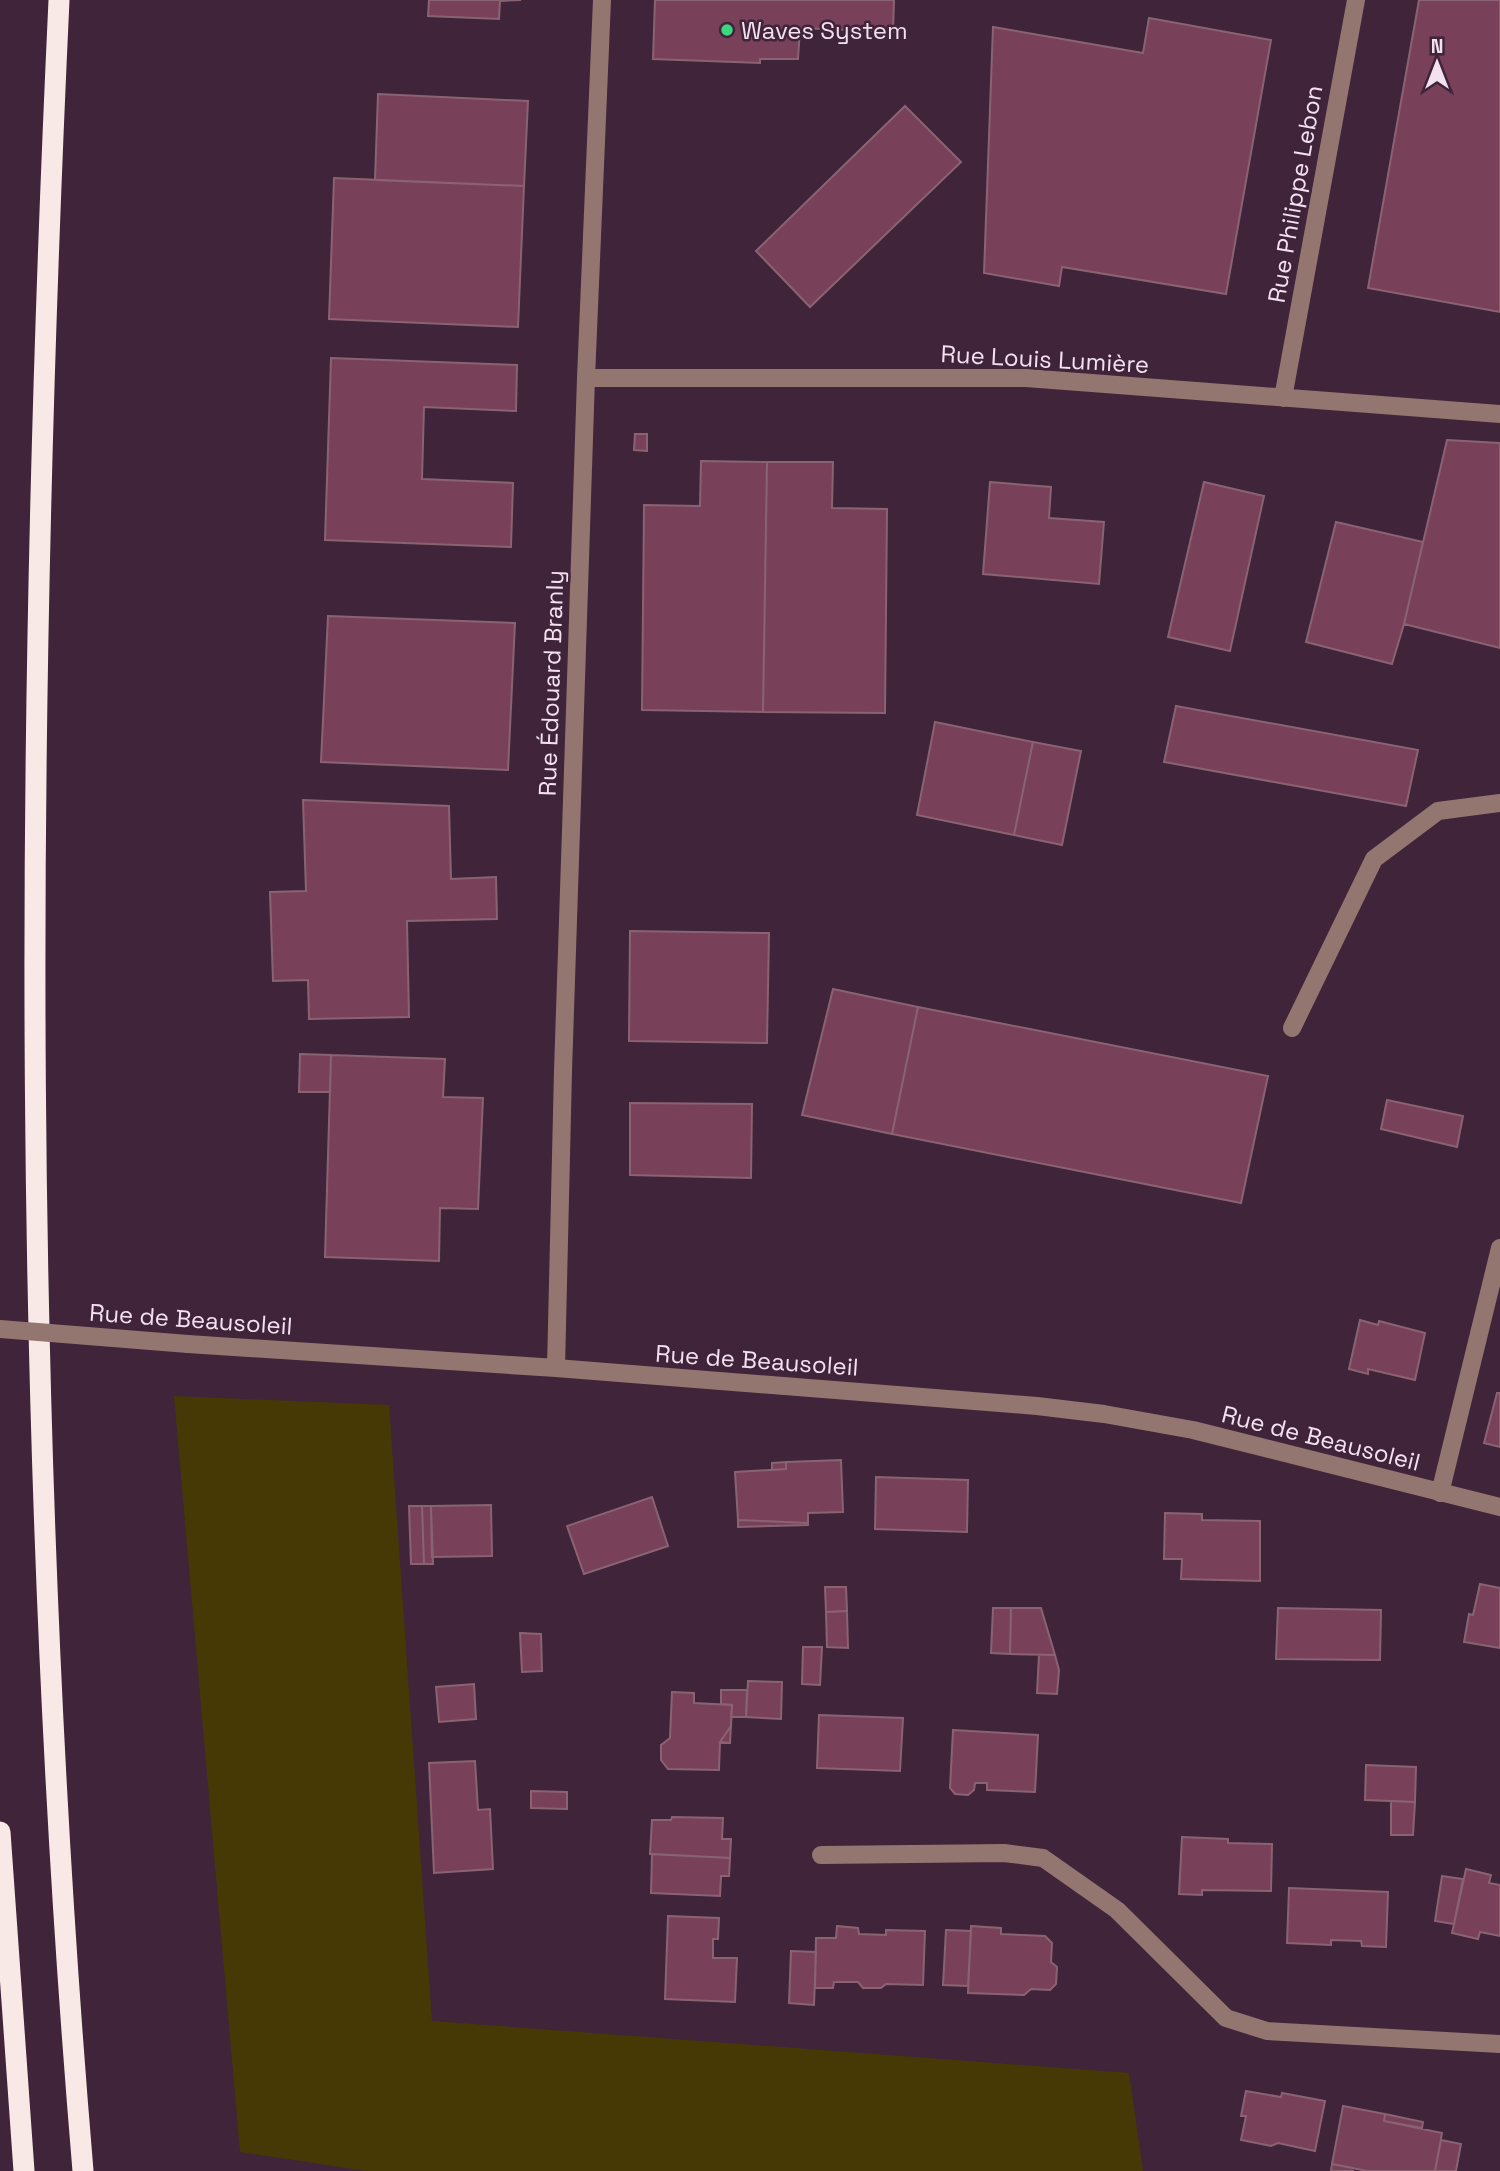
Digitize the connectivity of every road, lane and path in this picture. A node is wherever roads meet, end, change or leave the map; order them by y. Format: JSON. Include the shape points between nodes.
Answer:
{"nodes":[{"id":1,"x":59,"y":0,"type":"edge"},
{"id":2,"x":602,"y":0,"type":"edge"},
{"id":3,"x":1356,"y":0,"type":"edge"},
{"id":4,"x":586,"y":378,"type":"junction"},
{"id":5,"x":1283,"y":398,"type":"junction"},
{"id":6,"x":1500,"y":414,"type":"edge"},
{"id":7,"x":1500,"y":803,"type":"edge"},
{"id":8,"x":1292,"y":1028,"type":"dead end"},
{"id":9,"x":1500,"y":1248,"type":"edge"},
{"id":10,"x":0,"y":1329,"type":"edge"},
{"id":11,"x":556,"y":1368,"type":"junction"},
{"id":12,"x":1440,"y":1493,"type":"junction"},
{"id":13,"x":1500,"y":1507,"type":"edge"},
{"id":14,"x":0,"y":1832,"type":"edge"},
{"id":15,"x":821,"y":1855,"type":"dead end"},
{"id":16,"x":1500,"y":2044,"type":"edge"},
{"id":17,"x":24,"y":2171,"type":"edge"},
{"id":18,"x":83,"y":2171,"type":"edge"}],
"edges":[{"from":1,"to":18,"type":"highway","via":[[37,664],[35,1096],[53,1711]]},
{"from":2,"to":4,"type":"street","name":"Rue Édouard Branly"},
{"from":3,"to":5,"type":"street","name":"Rue Philippe Lebon"},
{"from":4,"to":5,"type":"street","name":"Rue Louis Lumière","via":[[1026,378]]},
{"from":4,"to":11,"type":"street","name":"Rue Édouard Branly"},
{"from":5,"to":6,"type":"street","name":"Rue Louis Lumière"},
{"from":7,"to":8,"type":"street","via":[[1438,811],[1374,859]]},
{"from":9,"to":12,"type":"street"},
{"from":10,"to":11,"type":"street","name":"Rue de Beausoleil","bridge":true},
{"from":11,"to":12,"type":"street","name":"Rue de Beausoleil","via":[[1104,1414],[1193,1430]]},
{"from":12,"to":13,"type":"street","name":"Rue de Beausoleil"},
{"from":14,"to":17,"type":"highway"},
{"from":15,"to":16,"type":"street","via":[[1004,1853],[1044,1858],[1117,1910],[1226,2018],[1267,2031]]}]}
